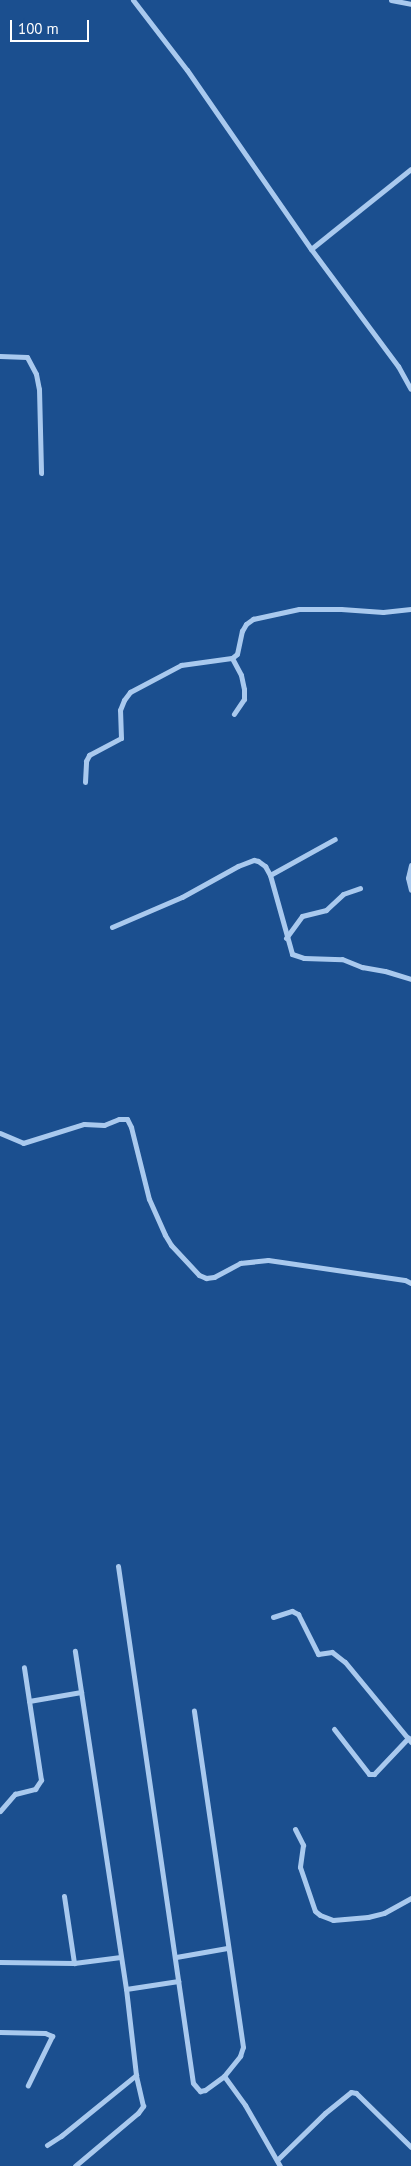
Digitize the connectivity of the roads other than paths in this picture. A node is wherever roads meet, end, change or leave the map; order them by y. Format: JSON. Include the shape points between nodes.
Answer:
{"nodes":[{"id":1,"x":133,"y":0,"type":"edge"},
{"id":2,"x":392,"y":0,"type":"edge"},
{"id":3,"x":411,"y":4,"type":"edge"},
{"id":4,"x":411,"y":169,"type":"edge"},
{"id":5,"x":311,"y":249,"type":"junction"},
{"id":6,"x":0,"y":356,"type":"edge"},
{"id":7,"x":411,"y":389,"type":"edge"},
{"id":8,"x":41,"y":473,"type":"dead end"},
{"id":9,"x":411,"y":609,"type":"edge"},
{"id":10,"x":232,"y":658,"type":"junction"},
{"id":11,"x":234,"y":714,"type":"dead end"},
{"id":12,"x":85,"y":782,"type":"dead end"},
{"id":13,"x":335,"y":839,"type":"dead end"},
{"id":14,"x":411,"y":865,"type":"edge"},
{"id":15,"x":270,"y":875,"type":"junction"},
{"id":16,"x":360,"y":888,"type":"dead end"},
{"id":17,"x":411,"y":890,"type":"edge"},
{"id":18,"x":112,"y":927,"type":"dead end"},
{"id":19,"x":286,"y":938,"type":"junction"},
{"id":20,"x":411,"y":979,"type":"edge"},
{"id":21,"x":0,"y":1133,"type":"edge"},
{"id":22,"x":411,"y":1283,"type":"edge"},
{"id":23,"x":118,"y":1566,"type":"dead end"},
{"id":24,"x":273,"y":1617,"type":"dead end"},
{"id":25,"x":76,"y":1651,"type":"dead end"},
{"id":26,"x":24,"y":1667,"type":"dead end"},
{"id":27,"x":81,"y":1692,"type":"junction"},
{"id":28,"x":29,"y":1701,"type":"junction"},
{"id":29,"x":194,"y":1711,"type":"dead end"},
{"id":30,"x":334,"y":1729,"type":"dead end"},
{"id":31,"x":410,"y":1740,"type":"edge"},
{"id":32,"x":0,"y":1811,"type":"edge"},
{"id":33,"x":294,"y":1829,"type":"dead end"},
{"id":34,"x":64,"y":1896,"type":"dead end"},
{"id":35,"x":411,"y":1898,"type":"edge"},
{"id":36,"x":226,"y":1948,"type":"junction"},
{"id":37,"x":176,"y":1957,"type":"junction"},
{"id":38,"x":121,"y":1958,"type":"junction"},
{"id":39,"x":0,"y":1962,"type":"edge"},
{"id":40,"x":74,"y":1963,"type":"junction"},
{"id":41,"x":178,"y":1981,"type":"junction"},
{"id":42,"x":126,"y":1989,"type":"junction"},
{"id":43,"x":0,"y":2032,"type":"edge"},
{"id":44,"x":136,"y":2075,"type":"junction"},
{"id":45,"x":224,"y":2076,"type":"junction"},
{"id":46,"x":28,"y":2085,"type":"dead end"},
{"id":47,"x":47,"y":2145,"type":"dead end"},
{"id":48,"x":411,"y":2147,"type":"edge"},
{"id":49,"x":276,"y":2160,"type":"junction"},
{"id":50,"x":75,"y":2166,"type":"edge"},
{"id":51,"x":280,"y":2166,"type":"edge"}],
"edges":[{"from":1,"to":5,"type":"street","via":[[187,70]]},
{"from":2,"to":3,"type":"street"},
{"from":4,"to":5,"type":"street"},
{"from":5,"to":7,"type":"street","via":[[398,366]]},
{"from":6,"to":8,"type":"street","via":[[27,357],[36,374]]},
{"from":9,"to":10,"type":"street","via":[[382,612],[341,608],[299,609],[253,619],[242,631],[237,654]]},
{"from":10,"to":11,"type":"street","via":[[244,689],[244,699]]},
{"from":10,"to":12,"type":"street","via":[[182,665],[130,692],[120,710],[121,738],[89,755]]},
{"from":13,"to":15,"type":"street"},
{"from":14,"to":17,"type":"street","via":[[408,878]]},
{"from":15,"to":18,"type":"street","via":[[258,861],[247,862],[182,897]]},
{"from":15,"to":19,"type":"street"},
{"from":16,"to":19,"type":"street","via":[[343,894],[326,910],[302,916]]},
{"from":19,"to":20,"type":"street","via":[[296,956],[342,960]]},
{"from":21,"to":22,"type":"street","via":[[23,1143],[84,1124],[98,1126],[123,1118],[127,1120],[149,1199],[165,1235],[199,1275],[206,1278],[240,1264],[268,1260]]},
{"from":23,"to":37,"type":"street"},
{"from":24,"to":31,"type":"street","via":[[292,1611],[298,1614],[318,1654],[332,1652],[345,1662]]},
{"from":25,"to":27,"type":"street"},
{"from":26,"to":28,"type":"street"},
{"from":27,"to":28,"type":"street"},
{"from":27,"to":38,"type":"street"},
{"from":28,"to":32,"type":"street","via":[[41,1784],[36,1789],[15,1794]]},
{"from":29,"to":36,"type":"street"},
{"from":30,"to":31,"type":"street","via":[[369,1774],[374,1774]]},
{"from":33,"to":35,"type":"street","via":[[303,1844],[300,1867],[320,1915],[332,1920],[368,1918]]},
{"from":34,"to":40,"type":"street"},
{"from":36,"to":37,"type":"street"},
{"from":36,"to":45,"type":"street","via":[[243,2047]]},
{"from":37,"to":41,"type":"street"},
{"from":38,"to":40,"type":"street"},
{"from":38,"to":42,"type":"street"},
{"from":39,"to":40,"type":"street"},
{"from":41,"to":42,"type":"street"},
{"from":41,"to":45,"type":"street","via":[[193,2083],[197,2089],[205,2090]]},
{"from":42,"to":44,"type":"street"},
{"from":43,"to":46,"type":"street","via":[[52,2036]]},
{"from":44,"to":47,"type":"street"},
{"from":44,"to":50,"type":"street","via":[[143,2106],[138,2114]]},
{"from":45,"to":49,"type":"street","via":[[246,2104]]},
{"from":48,"to":49,"type":"street","via":[[356,2093],[351,2092]]},
{"from":49,"to":51,"type":"street"}]}
